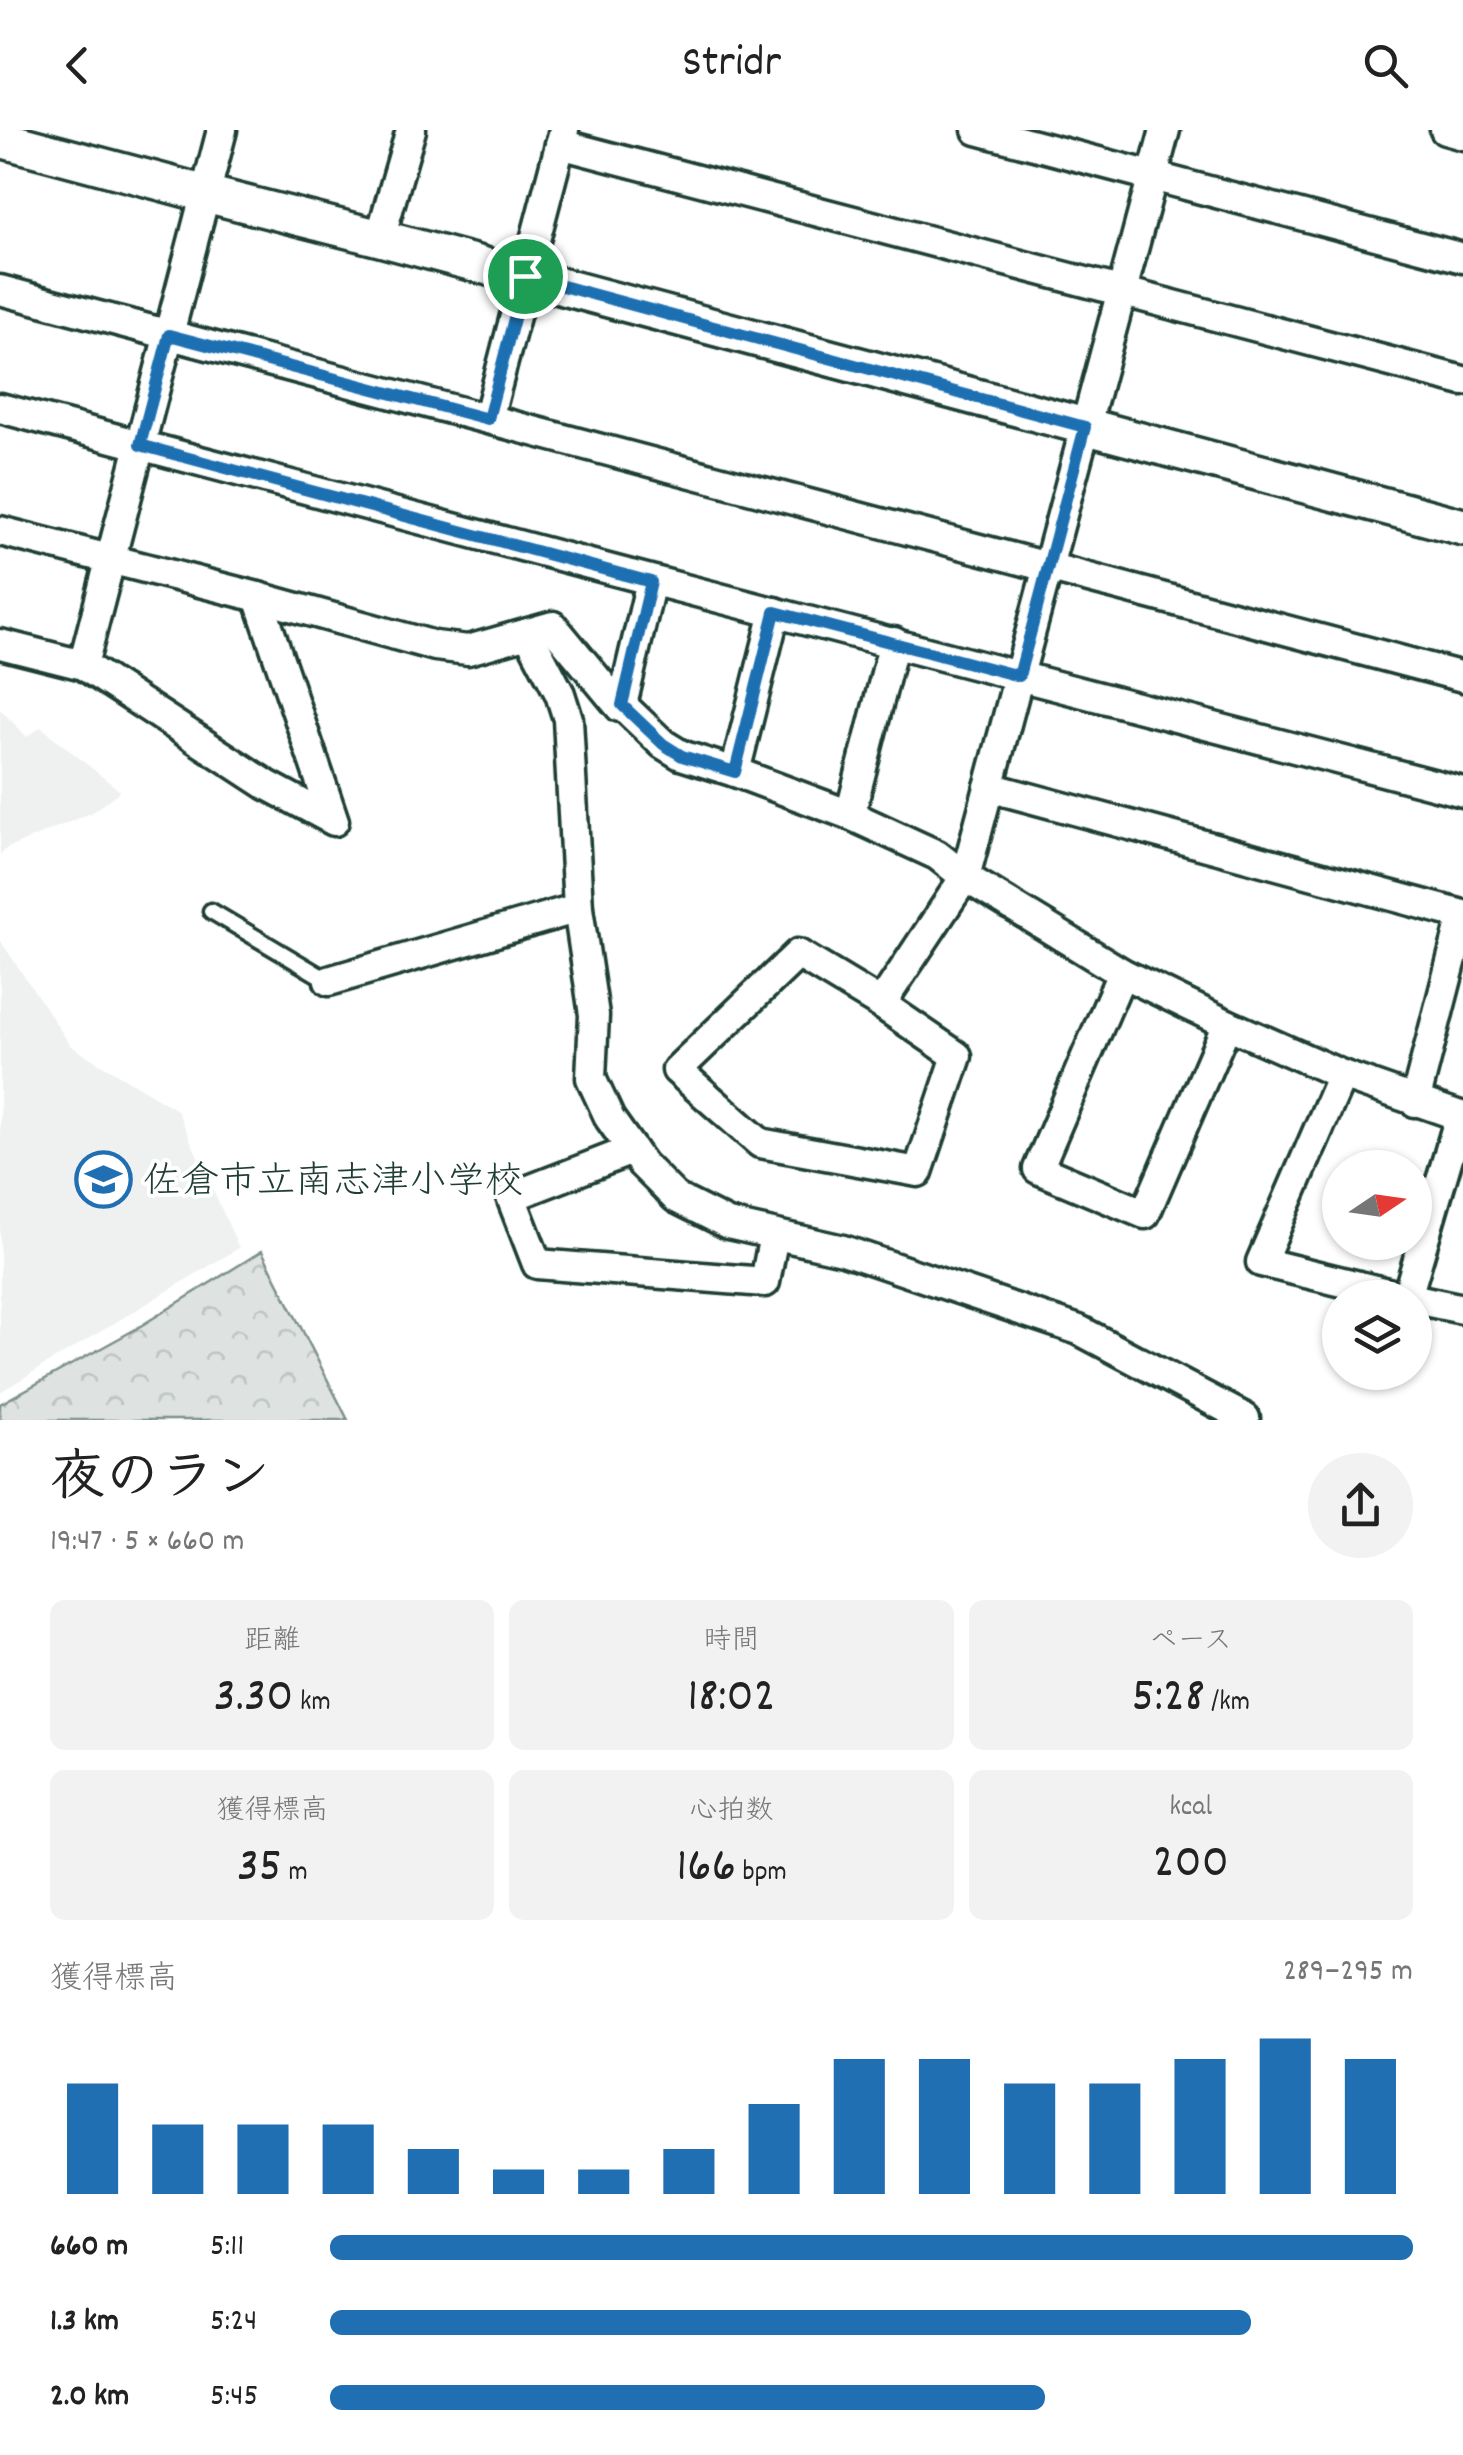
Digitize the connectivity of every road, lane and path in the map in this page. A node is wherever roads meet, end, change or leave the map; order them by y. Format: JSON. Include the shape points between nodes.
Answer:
{"nodes":[{"id":1,"x":222,"y":130,"type":"edge"},
{"id":2,"x":411,"y":130,"type":"edge"},
{"id":3,"x":977,"y":130,"type":"edge"},
{"id":4,"x":1165,"y":130,"type":"edge"},
{"id":5,"x":1446,"y":130,"type":"edge"},
{"id":6,"x":1463,"y":134,"type":"edge"},
{"id":7,"x":562,"y":137,"type":"edge"},
{"id":8,"x":0,"y":139,"type":"edge"},
{"id":9,"x":1152,"y":176,"type":"junction"},
{"id":10,"x":206,"y":194,"type":"junction"},
{"id":11,"x":380,"y":238,"type":"junction"},
{"id":12,"x":1463,"y":258,"type":"edge"},
{"id":13,"x":525,"y":276,"type":"junction"},
{"id":14,"x":0,"y":290,"type":"edge"},
{"id":15,"x":1122,"y":292,"type":"junction"},
{"id":16,"x":169,"y":335,"type":"junction"},
{"id":17,"x":1463,"y":380,"type":"edge"},
{"id":18,"x":0,"y":408,"type":"edge"},
{"id":19,"x":488,"y":419,"type":"junction"},
{"id":20,"x":1085,"y":427,"type":"junction"},
{"id":21,"x":140,"y":445,"type":"junction"},
{"id":22,"x":1463,"y":527,"type":"edge"},
{"id":23,"x":0,"y":531,"type":"edge"},
{"id":24,"x":109,"y":560,"type":"junction"},
{"id":25,"x":1048,"y":566,"type":"junction"},
{"id":26,"x":651,"y":582,"type":"junction"},
{"id":27,"x":258,"y":597,"type":"junction"},
{"id":28,"x":775,"y":612,"type":"junction"},
{"id":29,"x":528,"y":633,"type":"junction"},
{"id":30,"x":894,"y":642,"type":"junction"},
{"id":31,"x":0,"y":644,"type":"edge"},
{"id":32,"x":82,"y":665,"type":"junction"},
{"id":33,"x":1019,"y":676,"type":"junction"},
{"id":34,"x":1463,"y":677,"type":"edge"},
{"id":35,"x":622,"y":705,"type":"junction"},
{"id":36,"x":735,"y":772,"type":"junction"},
{"id":37,"x":989,"y":786,"type":"junction"},
{"id":38,"x":1463,"y":792,"type":"edge"},
{"id":39,"x":850,"y":815,"type":"junction"},
{"id":40,"x":965,"y":877,"type":"junction"},
{"id":41,"x":578,"y":908,"type":"junction"},
{"id":42,"x":211,"y":911,"type":"dead end"},
{"id":43,"x":1463,"y":916,"type":"edge"},
{"id":44,"x":1122,"y":973,"type":"junction"},
{"id":45,"x":329,"y":981,"type":"joint"},
{"id":46,"x":881,"y":1004,"type":"junction"},
{"id":47,"x":1226,"y":1024,"type":"junction"},
{"id":48,"x":1342,"y":1076,"type":"junction"},
{"id":49,"x":1415,"y":1102,"type":"junction"},
{"id":50,"x":1461,"y":1116,"type":"edge"},
{"id":51,"x":632,"y":1150,"type":"junction"},
{"id":52,"x":774,"y":1235,"type":"junction"},
{"id":53,"x":1336,"y":1280,"type":"edge"},
{"id":54,"x":1415,"y":1280,"type":"edge"},
{"id":55,"x":1432,"y":1303,"type":"edge"},
{"id":56,"x":1463,"y":1309,"type":"edge"},
{"id":57,"x":1246,"y":1418,"type":"dead end"}],
"edges":[{"from":1,"to":10,"type":"street"},
{"from":2,"to":11,"type":"street"},
{"from":3,"to":9,"type":"street"},
{"from":4,"to":9,"type":"street"},
{"from":5,"to":6,"type":"street"},
{"from":7,"to":13,"type":"street"},
{"from":7,"to":15,"type":"street"},
{"from":8,"to":10,"type":"street"},
{"from":9,"to":12,"type":"street"},
{"from":9,"to":15,"type":"street"},
{"from":10,"to":11,"type":"street"},
{"from":10,"to":16,"type":"street"},
{"from":11,"to":13,"type":"street"},
{"from":13,"to":19,"type":"street"},
{"from":13,"to":20,"type":"street"},
{"from":14,"to":16,"type":"street"},
{"from":15,"to":17,"type":"street"},
{"from":15,"to":20,"type":"street"},
{"from":16,"to":19,"type":"street"},
{"from":16,"to":21,"type":"street"},
{"from":18,"to":21,"type":"street"},
{"from":19,"to":25,"type":"street"},
{"from":20,"to":22,"type":"street"},
{"from":20,"to":25,"type":"street"},
{"from":21,"to":24,"type":"street"},
{"from":21,"to":26,"type":"street"},
{"from":23,"to":24,"type":"street"},
{"from":24,"to":27,"type":"street"},
{"from":24,"to":32,"type":"street"},
{"from":25,"to":33,"type":"street"},
{"from":25,"to":34,"type":"street"},
{"from":26,"to":28,"type":"street"},
{"from":26,"to":35,"type":"street"},
{"from":27,"to":29,"type":"street","via":[[435,646],[468,650]]},
{"from":27,"to":32,"type":"street","via":[[334,821]]},
{"from":28,"to":30,"type":"street"},
{"from":28,"to":36,"type":"street"},
{"from":29,"to":35,"type":"street","via":[[553,626]]},
{"from":29,"to":41,"type":"street","via":[[568,719]]},
{"from":30,"to":33,"type":"street"},
{"from":30,"to":39,"type":"street"},
{"from":31,"to":32,"type":"street"},
{"from":33,"to":37,"type":"street"},
{"from":33,"to":38,"type":"street"},
{"from":35,"to":36,"type":"street","via":[[682,756]]},
{"from":36,"to":39,"type":"street"},
{"from":37,"to":40,"type":"street"},
{"from":37,"to":43,"type":"street"},
{"from":39,"to":40,"type":"street","via":[[938,855]]},
{"from":40,"to":44,"type":"street"},
{"from":40,"to":46,"type":"street"},
{"from":41,"to":45,"type":"street"},
{"from":41,"to":51,"type":"street","via":[[594,1015],[591,1078]]},
{"from":42,"to":45,"type":"lane"},
{"from":43,"to":49,"type":"street"},
{"from":44,"to":47,"type":"street"},
{"from":44,"to":47,"type":"street","via":[[1038,1169],[1145,1214]]},
{"from":46,"to":46,"type":"street","via":[[957,1056],[918,1172],[760,1143],[676,1070],[798,954]]},
{"from":47,"to":48,"type":"street"},
{"from":48,"to":49,"type":"street"},
{"from":48,"to":53,"type":"street","via":[[1261,1262]]},
{"from":49,"to":50,"type":"street"},
{"from":50,"to":54,"type":"street"},
{"from":51,"to":52,"type":"street","via":[[676,1198],[728,1224]]},
{"from":51,"to":52,"type":"street","via":[[511,1197],[537,1264],[766,1282]]},
{"from":52,"to":57,"type":"street","via":[[843,1250],[1079,1330]]},
{"from":55,"to":56,"type":"street"}]}
